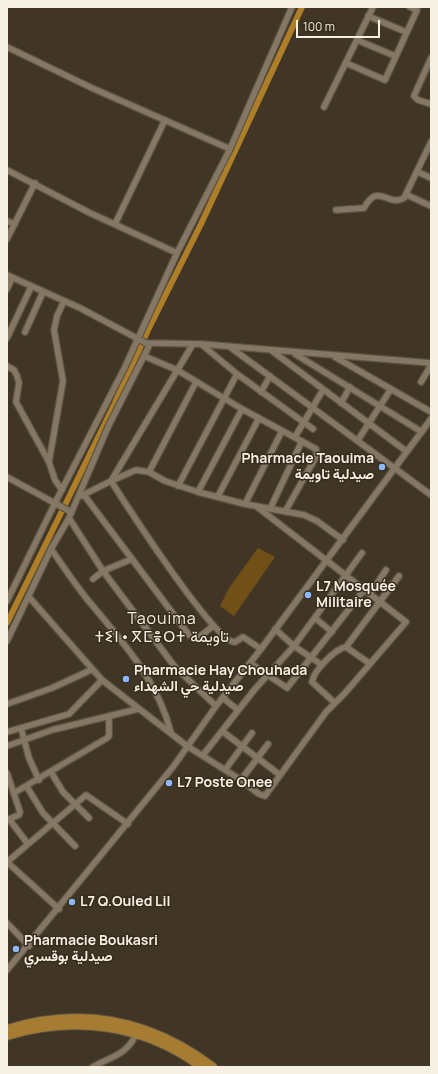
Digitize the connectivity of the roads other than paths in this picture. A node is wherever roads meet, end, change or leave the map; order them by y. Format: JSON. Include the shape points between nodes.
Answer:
{"nodes":[{"id":1,"x":292,"y":7,"type":"edge"},
{"id":2,"x":373,"y":7,"type":"edge"},
{"id":3,"x":410,"y":7,"type":"edge"},
{"id":4,"x":368,"y":16,"type":"junction"},
{"id":5,"x":406,"y":32,"type":"junction"},
{"id":6,"x":357,"y":40,"type":"junction"},
{"id":7,"x":7,"y":47,"type":"edge"},
{"id":8,"x":395,"y":56,"type":"junction"},
{"id":9,"x":431,"y":58,"type":"edge"},
{"id":10,"x":346,"y":63,"type":"junction"},
{"id":11,"x":431,"y":104,"type":"edge"},
{"id":12,"x":324,"y":107,"type":"dead end"},
{"id":13,"x":165,"y":120,"type":"junction"},
{"id":14,"x":431,"y":142,"type":"edge"},
{"id":15,"x":230,"y":149,"type":"junction"},
{"id":16,"x":429,"y":149,"type":"edge"},
{"id":17,"x":7,"y":170,"type":"edge"},
{"id":18,"x":418,"y":172,"type":"junction"},
{"id":19,"x":431,"y":178,"type":"edge"},
{"id":20,"x":35,"y":183,"type":"junction"},
{"id":21,"x":407,"y":195,"type":"junction"},
{"id":22,"x":431,"y":206,"type":"edge"},
{"id":23,"x":336,"y":210,"type":"dead end"},
{"id":24,"x":7,"y":220,"type":"edge"},
{"id":25,"x":15,"y":224,"type":"junction"},
{"id":26,"x":115,"y":224,"type":"junction"},
{"id":27,"x":7,"y":239,"type":"edge"},
{"id":28,"x":177,"y":253,"type":"junction"},
{"id":29,"x":10,"y":276,"type":"edge"},
{"id":30,"x":31,"y":286,"type":"junction"},
{"id":31,"x":7,"y":289,"type":"edge"},
{"id":32,"x":43,"y":292,"type":"junction"},
{"id":33,"x":64,"y":301,"type":"junction"},
{"id":34,"x":25,"y":332,"type":"dead end"},
{"id":35,"x":7,"y":338,"type":"edge"},
{"id":36,"x":137,"y":339,"type":"junction"},
{"id":37,"x":148,"y":343,"type":"junction"},
{"id":38,"x":193,"y":344,"type":"junction"},
{"id":39,"x":201,"y":344,"type":"junction"},
{"id":40,"x":230,"y":346,"type":"junction"},
{"id":41,"x":270,"y":350,"type":"junction"},
{"id":42,"x":293,"y":352,"type":"junction"},
{"id":43,"x":144,"y":356,"type":"junction"},
{"id":44,"x":333,"y":356,"type":"junction"},
{"id":45,"x":431,"y":364,"type":"edge"},
{"id":46,"x":7,"y":366,"type":"edge"},
{"id":47,"x":176,"y":370,"type":"junction"},
{"id":48,"x":237,"y":374,"type":"junction"},
{"id":49,"x":270,"y":376,"type":"junction"},
{"id":50,"x":196,"y":382,"type":"junction"},
{"id":51,"x":421,"y":382,"type":"dead end"},
{"id":52,"x":350,"y":387,"type":"junction"},
{"id":53,"x":392,"y":389,"type":"junction"},
{"id":54,"x":323,"y":390,"type":"junction"},
{"id":55,"x":261,"y":392,"type":"junction"},
{"id":56,"x":224,"y":398,"type":"junction"},
{"id":57,"x":341,"y":403,"type":"junction"},
{"id":58,"x":382,"y":406,"type":"junction"},
{"id":59,"x":312,"y":408,"type":"junction"},
{"id":60,"x":242,"y":409,"type":"junction"},
{"id":61,"x":431,"y":412,"type":"edge"},
{"id":62,"x":259,"y":418,"type":"junction"},
{"id":63,"x":431,"y":419,"type":"edge"},
{"id":64,"x":304,"y":422,"type":"junction"},
{"id":65,"x":370,"y":423,"type":"junction"},
{"id":66,"x":313,"y":429,"type":"dead end"},
{"id":67,"x":282,"y":431,"type":"junction"},
{"id":68,"x":422,"y":432,"type":"junction"},
{"id":69,"x":295,"y":437,"type":"junction"},
{"id":70,"x":358,"y":440,"type":"junction"},
{"id":71,"x":302,"y":441,"type":"junction"},
{"id":72,"x":406,"y":451,"type":"junction"},
{"id":73,"x":49,"y":462,"type":"junction"},
{"id":74,"x":395,"y":468,"type":"junction"},
{"id":75,"x":149,"y":472,"type":"junction"},
{"id":76,"x":7,"y":477,"type":"edge"},
{"id":77,"x":111,"y":481,"type":"junction"},
{"id":78,"x":178,"y":486,"type":"junction"},
{"id":79,"x":62,"y":490,"type":"junction"},
{"id":80,"x":198,"y":492,"type":"junction"},
{"id":81,"x":84,"y":495,"type":"junction"},
{"id":82,"x":431,"y":495,"type":"edge"},
{"id":83,"x":218,"y":496,"type":"junction"},
{"id":84,"x":78,"y":498,"type":"junction"},
{"id":85,"x":58,"y":504,"type":"junction"},
{"id":86,"x":245,"y":504,"type":"junction"},
{"id":87,"x":256,"y":506,"type":"junction"},
{"id":88,"x":270,"y":509,"type":"junction"},
{"id":89,"x":286,"y":510,"type":"junction"},
{"id":90,"x":69,"y":513,"type":"junction"},
{"id":91,"x":343,"y":540,"type":"junction"},
{"id":92,"x":51,"y":549,"type":"junction"},
{"id":93,"x":362,"y":553,"type":"dead end"},
{"id":94,"x":132,"y":559,"type":"junction"},
{"id":95,"x":326,"y":561,"type":"junction"},
{"id":96,"x":386,"y":570,"type":"dead end"},
{"id":97,"x":103,"y":571,"type":"junction"},
{"id":98,"x":346,"y":575,"type":"junction"},
{"id":99,"x":399,"y":576,"type":"dead end"},
{"id":100,"x":93,"y":579,"type":"dead end"},
{"id":101,"x":367,"y":592,"type":"junction"},
{"id":102,"x":29,"y":597,"type":"junction"},
{"id":103,"x":7,"y":601,"type":"edge"},
{"id":104,"x":379,"y":601,"type":"junction"},
{"id":105,"x":315,"y":618,"type":"junction"},
{"id":106,"x":213,"y":626,"type":"junction"},
{"id":107,"x":275,"y":629,"type":"junction"},
{"id":108,"x":332,"y":632,"type":"junction"},
{"id":109,"x":7,"y":642,"type":"edge"},
{"id":110,"x":294,"y":646,"type":"junction"},
{"id":111,"x":346,"y":647,"type":"junction"},
{"id":112,"x":261,"y":649,"type":"junction"},
{"id":113,"x":312,"y":658,"type":"junction"},
{"id":114,"x":250,"y":663,"type":"junction"},
{"id":115,"x":369,"y":663,"type":"junction"},
{"id":116,"x":322,"y":665,"type":"junction"},
{"id":117,"x":91,"y":670,"type":"junction"},
{"id":118,"x":268,"y":675,"type":"junction"},
{"id":119,"x":102,"y":680,"type":"junction"},
{"id":120,"x":223,"y":698,"type":"junction"},
{"id":121,"x":335,"y":703,"type":"junction"},
{"id":122,"x":7,"y":704,"type":"edge"},
{"id":123,"x":216,"y":706,"type":"junction"},
{"id":124,"x":138,"y":709,"type":"junction"},
{"id":125,"x":238,"y":710,"type":"junction"},
{"id":126,"x":109,"y":716,"type":"junction"},
{"id":127,"x":36,"y":723,"type":"junction"},
{"id":128,"x":21,"y":728,"type":"junction"},
{"id":129,"x":7,"y":732,"type":"edge"},
{"id":130,"x":222,"y":732,"type":"junction"},
{"id":131,"x":171,"y":733,"type":"junction"},
{"id":132,"x":252,"y":733,"type":"dead end"},
{"id":133,"x":38,"y":735,"type":"junction"},
{"id":134,"x":25,"y":741,"type":"junction"},
{"id":135,"x":268,"y":744,"type":"dead end"},
{"id":136,"x":7,"y":746,"type":"edge"},
{"id":137,"x":187,"y":746,"type":"junction"},
{"id":138,"x":242,"y":746,"type":"junction"},
{"id":139,"x":203,"y":755,"type":"junction"},
{"id":140,"x":257,"y":758,"type":"junction"},
{"id":141,"x":225,"y":770,"type":"junction"},
{"id":142,"x":51,"y":772,"type":"junction"},
{"id":143,"x":7,"y":773,"type":"edge"},
{"id":144,"x":280,"y":775,"type":"junction"},
{"id":145,"x":8,"y":780,"type":"edge"},
{"id":146,"x":39,"y":780,"type":"junction"},
{"id":147,"x":241,"y":780,"type":"junction"},
{"id":148,"x":27,"y":787,"type":"junction"},
{"id":149,"x":14,"y":793,"type":"junction"},
{"id":150,"x":74,"y":804,"type":"junction"},
{"id":151,"x":89,"y":818,"type":"dead end"},
{"id":152,"x":52,"y":824,"type":"junction"},
{"id":153,"x":128,"y":824,"type":"junction"},
{"id":154,"x":28,"y":844,"type":"junction"},
{"id":155,"x":75,"y":846,"type":"dead end"},
{"id":156,"x":7,"y":862,"type":"edge"},
{"id":157,"x":59,"y":909,"type":"junction"},
{"id":158,"x":7,"y":923,"type":"edge"},
{"id":159,"x":29,"y":946,"type":"junction"},
{"id":160,"x":7,"y":970,"type":"edge"},
{"id":161,"x":7,"y":1029,"type":"edge"},
{"id":162,"x":136,"y":1034,"type":"junction"},
{"id":163,"x":7,"y":1036,"type":"edge"},
{"id":164,"x":93,"y":1067,"type":"edge"},
{"id":165,"x":201,"y":1067,"type":"edge"},
{"id":166,"x":212,"y":1067,"type":"edge"}],
"edges":[{"from":1,"to":15,"type":"street"},
{"from":2,"to":4,"type":"street"},
{"from":3,"to":5,"type":"street","via":[[417,10]]},
{"from":4,"to":5,"type":"street"},
{"from":4,"to":6,"type":"street"},
{"from":5,"to":8,"type":"street"},
{"from":6,"to":8,"type":"street"},
{"from":6,"to":10,"type":"street"},
{"from":7,"to":13,"type":"street"},
{"from":8,"to":10,"type":"street","via":[[385,80]]},
{"from":9,"to":11,"type":"street","via":[[414,96]]},
{"from":10,"to":12,"type":"street"},
{"from":13,"to":15,"type":"street"},
{"from":13,"to":26,"type":"street"},
{"from":14,"to":16,"type":"street"},
{"from":15,"to":28,"type":"street"},
{"from":16,"to":18,"type":"street"},
{"from":17,"to":20,"type":"street"},
{"from":18,"to":19,"type":"street"},
{"from":18,"to":21,"type":"street"},
{"from":20,"to":25,"type":"street"},
{"from":20,"to":26,"type":"street"},
{"from":21,"to":22,"type":"street"},
{"from":21,"to":23,"type":"street","via":[[399,200],[373,196],[364,208]]},
{"from":24,"to":25,"type":"street"},
{"from":25,"to":27,"type":"street"},
{"from":26,"to":28,"type":"street"},
{"from":28,"to":36,"type":"street"},
{"from":29,"to":30,"type":"street"},
{"from":29,"to":31,"type":"street"},
{"from":30,"to":32,"type":"street"},
{"from":30,"to":35,"type":"street"},
{"from":32,"to":33,"type":"street"},
{"from":32,"to":34,"type":"street"},
{"from":33,"to":36,"type":"street"},
{"from":33,"to":73,"type":"street","via":[[54,330],[64,381]]},
{"from":36,"to":37,"type":"street"},
{"from":36,"to":79,"type":"street"},
{"from":37,"to":38,"type":"street"},
{"from":37,"to":43,"type":"street"},
{"from":38,"to":39,"type":"street"},
{"from":38,"to":47,"type":"street"},
{"from":39,"to":40,"type":"street"},
{"from":39,"to":48,"type":"street"},
{"from":40,"to":41,"type":"street"},
{"from":40,"to":49,"type":"street"},
{"from":41,"to":42,"type":"street"},
{"from":41,"to":54,"type":"street"},
{"from":42,"to":44,"type":"street"},
{"from":42,"to":52,"type":"street"},
{"from":43,"to":47,"type":"street"},
{"from":43,"to":84,"type":"street","via":[[108,427]]},
{"from":44,"to":45,"type":"street"},
{"from":44,"to":53,"type":"street"},
{"from":45,"to":51,"type":"street"},
{"from":46,"to":73,"type":"street","via":[[14,370],[17,376],[16,402]]},
{"from":47,"to":50,"type":"street"},
{"from":47,"to":77,"type":"street"},
{"from":48,"to":55,"type":"street"},
{"from":48,"to":56,"type":"street"},
{"from":49,"to":55,"type":"street"},
{"from":49,"to":59,"type":"street"},
{"from":50,"to":56,"type":"street"},
{"from":50,"to":75,"type":"street"},
{"from":52,"to":57,"type":"street"},
{"from":52,"to":58,"type":"street"},
{"from":53,"to":58,"type":"street"},
{"from":53,"to":61,"type":"street"},
{"from":54,"to":57,"type":"street"},
{"from":54,"to":59,"type":"street"},
{"from":55,"to":64,"type":"street"},
{"from":56,"to":60,"type":"street"},
{"from":56,"to":78,"type":"street"},
{"from":57,"to":65,"type":"street"},
{"from":58,"to":65,"type":"street"},
{"from":58,"to":68,"type":"street"},
{"from":59,"to":64,"type":"street"},
{"from":59,"to":70,"type":"street"},
{"from":60,"to":62,"type":"street"},
{"from":60,"to":80,"type":"street"},
{"from":62,"to":67,"type":"street"},
{"from":62,"to":83,"type":"street"},
{"from":63,"to":68,"type":"street"},
{"from":64,"to":66,"type":"street"},
{"from":64,"to":69,"type":"street"},
{"from":65,"to":70,"type":"street"},
{"from":65,"to":72,"type":"street"},
{"from":67,"to":69,"type":"street"},
{"from":67,"to":86,"type":"street"},
{"from":68,"to":72,"type":"street"},
{"from":69,"to":71,"type":"street"},
{"from":70,"to":74,"type":"street"},
{"from":71,"to":88,"type":"street"},
{"from":71,"to":89,"type":"street","via":[[314,447],[318,453]]},
{"from":72,"to":74,"type":"street"},
{"from":73,"to":79,"type":"street","via":[[55,480]]},
{"from":74,"to":82,"type":"street"},
{"from":74,"to":91,"type":"street"},
{"from":75,"to":77,"type":"street","via":[[136,470]]},
{"from":75,"to":78,"type":"street"},
{"from":76,"to":85,"type":"street"},
{"from":77,"to":81,"type":"street"},
{"from":77,"to":106,"type":"street","via":[[161,557]]},
{"from":78,"to":80,"type":"street"},
{"from":79,"to":85,"type":"street"},
{"from":80,"to":83,"type":"street"},
{"from":81,"to":84,"type":"street"},
{"from":81,"to":94,"type":"street"},
{"from":83,"to":86,"type":"street"},
{"from":84,"to":90,"type":"street"},
{"from":85,"to":90,"type":"street"},
{"from":85,"to":103,"type":"street"},
{"from":86,"to":87,"type":"street"},
{"from":87,"to":88,"type":"street"},
{"from":87,"to":95,"type":"street"},
{"from":88,"to":89,"type":"street"},
{"from":89,"to":91,"type":"street","via":[[317,521]]},
{"from":90,"to":92,"type":"street"},
{"from":90,"to":97,"type":"street"},
{"from":91,"to":95,"type":"street"},
{"from":92,"to":102,"type":"street"},
{"from":92,"to":131,"type":"street","via":[[138,663],[163,707]]},
{"from":93,"to":98,"type":"street"},
{"from":94,"to":97,"type":"street"},
{"from":94,"to":106,"type":"street","via":[[189,635],[198,638]]},
{"from":95,"to":98,"type":"street"},
{"from":95,"to":107,"type":"street"},
{"from":96,"to":101,"type":"street"},
{"from":97,"to":100,"type":"street"},
{"from":97,"to":123,"type":"street","via":[[175,667]]},
{"from":98,"to":101,"type":"street"},
{"from":98,"to":105,"type":"street"},
{"from":99,"to":104,"type":"street"},
{"from":101,"to":104,"type":"street"},
{"from":101,"to":108,"type":"street"},
{"from":102,"to":109,"type":"street"},
{"from":102,"to":117,"type":"street","via":[[65,636]]},
{"from":104,"to":111,"type":"street"},
{"from":104,"to":115,"type":"street","via":[[406,622]]},
{"from":105,"to":108,"type":"street"},
{"from":105,"to":110,"type":"street"},
{"from":106,"to":112,"type":"street","via":[[229,642],[235,642],[243,637]]},
{"from":107,"to":110,"type":"street"},
{"from":107,"to":112,"type":"street"},
{"from":108,"to":113,"type":"street"},
{"from":110,"to":113,"type":"street"},
{"from":110,"to":118,"type":"street"},
{"from":111,"to":115,"type":"street"},
{"from":111,"to":116,"type":"street","via":[[339,649]]},
{"from":112,"to":114,"type":"street"},
{"from":113,"to":116,"type":"street"},
{"from":113,"to":118,"type":"street","via":[[287,688]]},
{"from":114,"to":118,"type":"street"},
{"from":114,"to":120,"type":"street"},
{"from":115,"to":121,"type":"street"},
{"from":116,"to":121,"type":"street","via":[[313,676],[312,682]]},
{"from":117,"to":119,"type":"street"},
{"from":117,"to":122,"type":"street","via":[[52,688]]},
{"from":118,"to":125,"type":"street"},
{"from":119,"to":124,"type":"street"},
{"from":119,"to":127,"type":"street","via":[[69,714]]},
{"from":120,"to":123,"type":"street"},
{"from":120,"to":125,"type":"street"},
{"from":121,"to":144,"type":"street"},
{"from":123,"to":137,"type":"street"},
{"from":124,"to":126,"type":"street"},
{"from":124,"to":131,"type":"street"},
{"from":125,"to":130,"type":"street"},
{"from":126,"to":133,"type":"street"},
{"from":126,"to":142,"type":"street","via":[[108,738]]},
{"from":127,"to":128,"type":"street"},
{"from":127,"to":133,"type":"street"},
{"from":128,"to":129,"type":"street"},
{"from":128,"to":134,"type":"street"},
{"from":130,"to":138,"type":"street"},
{"from":130,"to":139,"type":"street"},
{"from":131,"to":137,"type":"street"},
{"from":132,"to":138,"type":"street"},
{"from":133,"to":134,"type":"street"},
{"from":134,"to":136,"type":"street"},
{"from":134,"to":146,"type":"street"},
{"from":135,"to":140,"type":"street"},
{"from":137,"to":139,"type":"street"},
{"from":137,"to":153,"type":"street","via":[[174,768]]},
{"from":138,"to":140,"type":"street"},
{"from":138,"to":141,"type":"street"},
{"from":139,"to":141,"type":"street"},
{"from":140,"to":144,"type":"street"},
{"from":140,"to":147,"type":"street"},
{"from":141,"to":147,"type":"street"},
{"from":142,"to":146,"type":"street"},
{"from":142,"to":150,"type":"street"},
{"from":143,"to":145,"type":"street"},
{"from":144,"to":147,"type":"street","via":[[265,796]]},
{"from":145,"to":149,"type":"street"},
{"from":146,"to":148,"type":"street"},
{"from":148,"to":149,"type":"street"},
{"from":148,"to":152,"type":"street","via":[[37,806]]},
{"from":149,"to":154,"type":"street","via":[[20,812],[9,819]]},
{"from":150,"to":151,"type":"street"},
{"from":150,"to":152,"type":"street"},
{"from":150,"to":153,"type":"street","via":[[87,795]]},
{"from":152,"to":154,"type":"street"},
{"from":152,"to":155,"type":"street"},
{"from":153,"to":157,"type":"street"},
{"from":154,"to":156,"type":"street"},
{"from":156,"to":157,"type":"street"},
{"from":157,"to":159,"type":"street"},
{"from":158,"to":159,"type":"street"},
{"from":159,"to":160,"type":"street"},
{"from":161,"to":166,"type":"highway","via":[[60,1018],[117,1022],[145,1029],[171,1040]]},
{"from":162,"to":163,"type":"highway","via":[[103,1026],[67,1025],[43,1027]]},
{"from":162,"to":164,"type":"street","via":[[126,1050]]},
{"from":162,"to":165,"type":"highway","via":[[170,1048]]}]}
